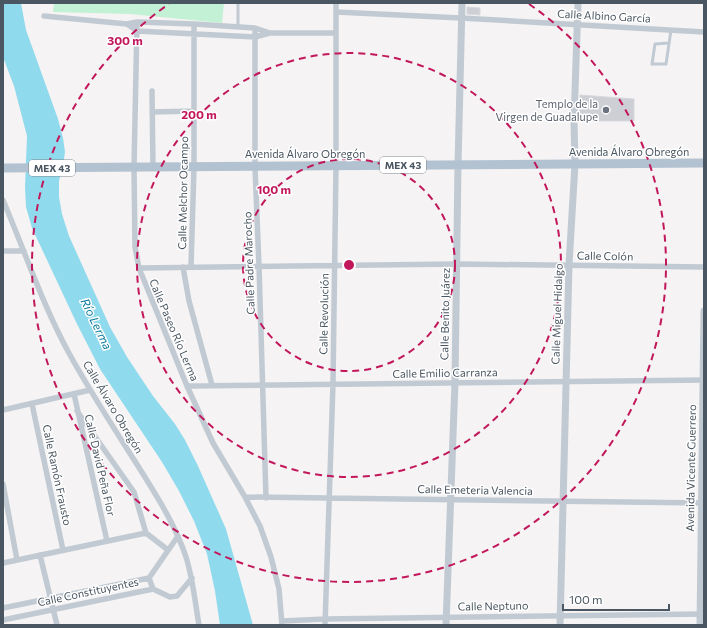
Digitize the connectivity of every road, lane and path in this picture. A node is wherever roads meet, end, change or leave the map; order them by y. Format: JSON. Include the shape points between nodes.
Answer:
{"nodes":[{"id":1,"x":238,"y":3,"type":"edge"},
{"id":2,"x":336,"y":3,"type":"edge"},
{"id":3,"x":462,"y":3,"type":"edge"},
{"id":4,"x":578,"y":3,"type":"edge"},
{"id":5,"x":336,"y":12,"type":"junction"},
{"id":6,"x":44,"y":16,"type":"dead end"},
{"id":7,"x":461,"y":18,"type":"junction"},
{"id":8,"x":137,"y":22,"type":"junction"},
{"id":9,"x":127,"y":24,"type":"junction"},
{"id":10,"x":194,"y":24,"type":"junction"},
{"id":11,"x":578,"y":25,"type":"junction"},
{"id":12,"x":238,"y":27,"type":"junction"},
{"id":13,"x":255,"y":28,"type":"junction"},
{"id":14,"x":671,"y":30,"type":"junction"},
{"id":15,"x":137,"y":31,"type":"junction"},
{"id":16,"x":704,"y":32,"type":"edge"},
{"id":17,"x":270,"y":33,"type":"junction"},
{"id":18,"x":335,"y":33,"type":"junction"},
{"id":19,"x":194,"y":34,"type":"junction"},
{"id":20,"x":255,"y":38,"type":"junction"},
{"id":21,"x":668,"y":43,"type":"junction"},
{"id":22,"x":152,"y":91,"type":"dead end"},
{"id":23,"x":194,"y":111,"type":"junction"},
{"id":24,"x":152,"y":112,"type":"junction"},
{"id":25,"x":704,"y":163,"type":"edge"},
{"id":26,"x":575,"y":164,"type":"junction"},
{"id":27,"x":458,"y":165,"type":"junction"},
{"id":28,"x":336,"y":166,"type":"junction"},
{"id":29,"x":194,"y":167,"type":"junction"},
{"id":30,"x":255,"y":167,"type":"junction"},
{"id":31,"x":3,"y":168,"type":"edge"},
{"id":32,"x":134,"y":168,"type":"junction"},
{"id":33,"x":153,"y":168,"type":"junction"},
{"id":34,"x":3,"y":200,"type":"edge"},
{"id":35,"x":3,"y":251,"type":"edge"},
{"id":36,"x":24,"y":251,"type":"junction"},
{"id":37,"x":457,"y":264,"type":"junction"},
{"id":38,"x":334,"y":265,"type":"junction"},
{"id":39,"x":569,"y":265,"type":"junction"},
{"id":40,"x":260,"y":266,"type":"junction"},
{"id":41,"x":183,"y":267,"type":"junction"},
{"id":42,"x":191,"y":267,"type":"junction"},
{"id":43,"x":704,"y":267,"type":"edge"},
{"id":44,"x":139,"y":268,"type":"junction"},
{"id":45,"x":704,"y":311,"type":"edge"},
{"id":46,"x":704,"y":380,"type":"edge"},
{"id":47,"x":566,"y":381,"type":"junction"},
{"id":48,"x":455,"y":382,"type":"junction"},
{"id":49,"x":332,"y":384,"type":"junction"},
{"id":50,"x":212,"y":385,"type":"junction"},
{"id":51,"x":263,"y":385,"type":"junction"},
{"id":52,"x":187,"y":386,"type":"junction"},
{"id":53,"x":90,"y":390,"type":"junction"},
{"id":54,"x":74,"y":394,"type":"junction"},
{"id":55,"x":32,"y":404,"type":"junction"},
{"id":56,"x":3,"y":410,"type":"edge"},
{"id":57,"x":78,"y":411,"type":"junction"},
{"id":58,"x":3,"y":484,"type":"edge"},
{"id":59,"x":245,"y":497,"type":"junction"},
{"id":60,"x":266,"y":498,"type":"junction"},
{"id":61,"x":329,"y":498,"type":"junction"},
{"id":62,"x":451,"y":500,"type":"junction"},
{"id":63,"x":563,"y":501,"type":"junction"},
{"id":64,"x":703,"y":503,"type":"edge"},
{"id":65,"x":146,"y":533,"type":"junction"},
{"id":66,"x":178,"y":536,"type":"junction"},
{"id":67,"x":107,"y":541,"type":"junction"},
{"id":68,"x":63,"y":550,"type":"junction"},
{"id":69,"x":168,"y":550,"type":"junction"},
{"id":70,"x":40,"y":555,"type":"junction"},
{"id":71,"x":17,"y":560,"type":"junction"},
{"id":72,"x":3,"y":563,"type":"edge"},
{"id":73,"x":149,"y":578,"type":"junction"},
{"id":74,"x":192,"y":578,"type":"junction"},
{"id":75,"x":153,"y":589,"type":"junction"},
{"id":76,"x":51,"y":598,"type":"junction"},
{"id":77,"x":3,"y":608,"type":"edge"},
{"id":78,"x":53,"y":610,"type":"junction"},
{"id":79,"x":702,"y":614,"type":"edge"},
{"id":80,"x":560,"y":616,"type":"junction"},
{"id":81,"x":447,"y":617,"type":"junction"},
{"id":82,"x":3,"y":620,"type":"edge"},
{"id":83,"x":325,"y":622,"type":"edge"},
{"id":84,"x":282,"y":623,"type":"edge"},
{"id":85,"x":57,"y":625,"type":"edge"},
{"id":86,"x":199,"y":625,"type":"edge"},
{"id":87,"x":446,"y":625,"type":"edge"},
{"id":88,"x":560,"y":625,"type":"edge"},
{"id":89,"x":700,"y":625,"type":"edge"}],
"edges":[{"from":1,"to":12,"type":"lane"},
{"from":2,"to":5,"type":"street","name":"Calle Revolución"},
{"from":3,"to":7,"type":"street","name":"Calle Benito Juárez"},
{"from":4,"to":11,"type":"street","name":"Calle Miguel Hidalgo"},
{"from":5,"to":7,"type":"street","name":"Calle Albino García"},
{"from":5,"to":18,"type":"street","name":"Calle Revolución"},
{"from":6,"to":9,"type":"street"},
{"from":7,"to":11,"type":"street","name":"Calle Albino García"},
{"from":7,"to":27,"type":"street","name":"Calle Benito Juárez"},
{"from":8,"to":9,"type":"street"},
{"from":8,"to":10,"type":"street"},
{"from":8,"to":15,"type":"street","name":"Calle Paseo Río Lerma"},
{"from":9,"to":15,"type":"street"},
{"from":10,"to":12,"type":"street"},
{"from":10,"to":19,"type":"street","name":"Calle Melchor Ocampo"},
{"from":11,"to":14,"type":"street","name":"Calle Albino García"},
{"from":11,"to":26,"type":"street","name":"Calle Miguel Hidalgo"},
{"from":12,"to":13,"type":"street"},
{"from":13,"to":17,"type":"street"},
{"from":13,"to":20,"type":"street","name":"Calle Padre Marocho"},
{"from":14,"to":16,"type":"street","name":"Calle Albino García"},
{"from":14,"to":21,"type":"lane"},
{"from":15,"to":19,"type":"street"},
{"from":15,"to":32,"type":"street","name":"Calle Paseo Río Lerma"},
{"from":17,"to":18,"type":"street"},
{"from":17,"to":20,"type":"street"},
{"from":18,"to":28,"type":"street","name":"Calle Revolución"},
{"from":19,"to":20,"type":"street"},
{"from":19,"to":23,"type":"street","name":"Calle Melchor Ocampo"},
{"from":20,"to":30,"type":"street","name":"Calle Padre Marocho"},
{"from":21,"to":21,"type":"lane","via":[[666,64],[652,64],[655,44]]},
{"from":22,"to":24,"type":"street"},
{"from":23,"to":24,"type":"street"},
{"from":23,"to":29,"type":"street","name":"Calle Melchor Ocampo"},
{"from":24,"to":33,"type":"street"},
{"from":25,"to":26,"type":"main road","name":"Avenida Álvaro Obregón","number":"MEX 43"},
{"from":26,"to":27,"type":"main road","name":"Avenida Álvaro Obregón","number":"MEX 43"},
{"from":26,"to":39,"type":"street","name":"Calle Miguel Hidalgo"},
{"from":27,"to":28,"type":"main road","name":"Avenida Álvaro Obregón","number":"MEX 43"},
{"from":27,"to":37,"type":"street","name":"Calle Benito Juárez"},
{"from":28,"to":30,"type":"main road","name":"Avenida Álvaro Obregón","number":"MEX 43"},
{"from":28,"to":38,"type":"street","name":"Calle Revolución"},
{"from":29,"to":30,"type":"main road","name":"Avenida Álvaro Obregón","number":"MEX 43"},
{"from":29,"to":33,"type":"main road","name":"Avenida Álvaro Obregón","number":"MEX 43"},
{"from":29,"to":42,"type":"street","name":"Calle Melchor Ocampo"},
{"from":30,"to":40,"type":"street","name":"Calle Padre Marocho"},
{"from":31,"to":32,"type":"main road","name":"Avenida Álvaro Obregón","number":"MEX 43"},
{"from":32,"to":33,"type":"main road","name":"Avenida Álvaro Obregón","number":"MEX 43"},
{"from":32,"to":44,"type":"street","name":"Calle Paseo Río Lerma","via":[[135,247]]},
{"from":34,"to":36,"type":"street","name":"Calle Álvaro Obregón"},
{"from":35,"to":36,"type":"street"},
{"from":36,"to":53,"type":"street","name":"Calle Álvaro Obregón","via":[[52,320]]},
{"from":37,"to":38,"type":"street","name":"Calle Colón"},
{"from":37,"to":39,"type":"street","name":"Calle Colón"},
{"from":37,"to":48,"type":"street","name":"Calle Benito Juárez"},
{"from":38,"to":40,"type":"street","name":"Calle Colón"},
{"from":38,"to":49,"type":"street","name":"Calle Revolución"},
{"from":39,"to":43,"type":"street","name":"Calle Colón"},
{"from":39,"to":47,"type":"street","name":"Calle Miguel Hidalgo"},
{"from":40,"to":42,"type":"street","name":"Calle Colón"},
{"from":40,"to":51,"type":"street","name":"Calle Padre Marocho"},
{"from":41,"to":42,"type":"street","name":"Calle Colón"},
{"from":41,"to":44,"type":"street","name":"Calle Colón"},
{"from":41,"to":50,"type":"street","via":[[188,300]]},
{"from":44,"to":52,"type":"street","name":"Calle Paseo Río Lerma"},
{"from":45,"to":46,"type":"street","name":"Avenida Vicente Guerrero"},
{"from":46,"to":47,"type":"street","name":"Calle Emilio Carranza"},
{"from":46,"to":64,"type":"street","name":"Avenida Vicente Guerrero"},
{"from":47,"to":48,"type":"street","name":"Calle Emilio Carranza"},
{"from":47,"to":63,"type":"street","name":"Calle Miguel Hidalgo"},
{"from":48,"to":49,"type":"street","name":"Calle Emilio Carranza"},
{"from":48,"to":62,"type":"street","name":"Calle Benito Juárez"},
{"from":49,"to":51,"type":"street","name":"Calle Emilio Carranza"},
{"from":49,"to":61,"type":"street","name":"Calle Revolución"},
{"from":50,"to":51,"type":"street","name":"Calle Emilio Carranza"},
{"from":50,"to":52,"type":"street","name":"Calle Emilio Carranza"},
{"from":51,"to":60,"type":"street","name":"Calle Padre Marocho"},
{"from":52,"to":59,"type":"street","name":"Calle Paseo Río Lerma","via":[[213,443]]},
{"from":53,"to":54,"type":"street"},
{"from":53,"to":66,"type":"street","name":"Calle Álvaro Obregón"},
{"from":54,"to":55,"type":"street"},
{"from":54,"to":57,"type":"street","name":"Calle David Peña Flor"},
{"from":55,"to":56,"type":"street"},
{"from":55,"to":68,"type":"street","name":"Calle Ramón Frausto"},
{"from":57,"to":65,"type":"street","via":[[134,492]]},
{"from":57,"to":67,"type":"street","name":"Calle David Peña Flor"},
{"from":58,"to":71,"type":"street"},
{"from":59,"to":60,"type":"street","name":"Calle Emeteria Valencia"},
{"from":59,"to":84,"type":"street","name":"Calle Paseo Río Lerma","via":[[260,526],[271,557]]},
{"from":60,"to":61,"type":"street","name":"Calle Emeteria Valencia"},
{"from":61,"to":62,"type":"street","name":"Calle Emeteria Valencia"},
{"from":61,"to":83,"type":"street","name":"Calle Revolución"},
{"from":62,"to":63,"type":"street","name":"Calle Emeteria Valencia"},
{"from":62,"to":81,"type":"street","name":"Calle Benito Juárez"},
{"from":63,"to":64,"type":"street","name":"Calle Emeteria Valencia"},
{"from":63,"to":80,"type":"street","name":"Calle Miguel Hidalgo"},
{"from":64,"to":79,"type":"street","name":"Avenida Vicente Guerrero"},
{"from":65,"to":67,"type":"street"},
{"from":65,"to":69,"type":"street"},
{"from":66,"to":69,"type":"street","name":"Calle Constituyentes"},
{"from":66,"to":74,"type":"street","name":"Calle Álvaro Obregón"},
{"from":67,"to":68,"type":"street"},
{"from":68,"to":70,"type":"street"},
{"from":69,"to":73,"type":"street","name":"Calle Constituyentes"},
{"from":70,"to":71,"type":"street"},
{"from":70,"to":76,"type":"street"},
{"from":71,"to":72,"type":"street"},
{"from":73,"to":75,"type":"street"},
{"from":73,"to":76,"type":"street","name":"Calle Constituyentes"},
{"from":74,"to":75,"type":"street","name":"Calle Constituyentes","via":[[177,596],[170,597]]},
{"from":74,"to":86,"type":"street","name":"Calle Álvaro Obregón"},
{"from":75,"to":78,"type":"street","name":"Calle Constituyentes"},
{"from":76,"to":77,"type":"street","name":"Calle Constituyentes"},
{"from":76,"to":78,"type":"street"},
{"from":78,"to":82,"type":"street","name":"Calle Constituyentes"},
{"from":78,"to":85,"type":"street"},
{"from":79,"to":80,"type":"street","name":"Calle Neptuno"},
{"from":79,"to":89,"type":"street","name":"Avenida Vicente Guerrero"},
{"from":80,"to":81,"type":"street","name":"Calle Neptuno"},
{"from":80,"to":88,"type":"street","name":"Calle Miguel Hidalgo"},
{"from":81,"to":83,"type":"street","name":"Calle Neptuno"},
{"from":81,"to":87,"type":"street","name":"Calle Benito Juárez"},
{"from":83,"to":84,"type":"street","name":"Calle Neptuno"}]}
